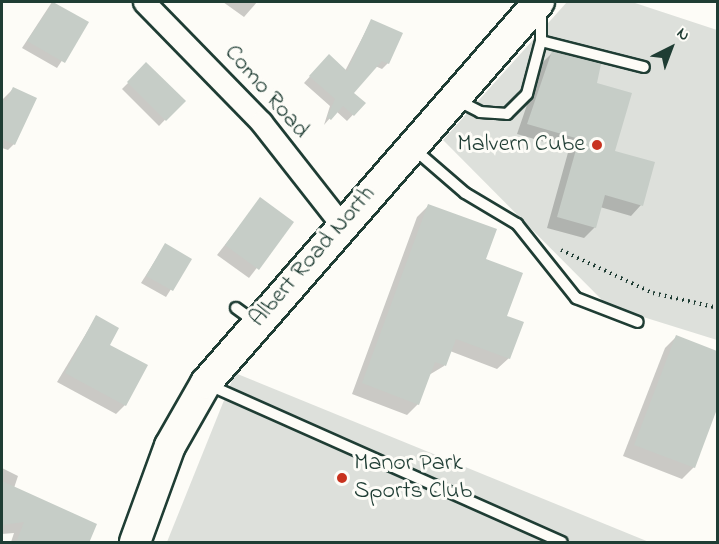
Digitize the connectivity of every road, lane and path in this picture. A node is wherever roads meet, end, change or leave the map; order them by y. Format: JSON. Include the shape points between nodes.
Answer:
{"nodes":[{"id":1,"x":540,"y":2,"type":"edge"},
{"id":2,"x":151,"y":4,"type":"edge"},
{"id":3,"x":541,"y":41,"type":"junction"},
{"id":4,"x":644,"y":67,"type":"dead end"},
{"id":5,"x":455,"y":99,"type":"junction"},
{"id":6,"x":412,"y":146,"type":"junction"},
{"id":7,"x":341,"y":224,"type":"junction"},
{"id":8,"x":556,"y":247,"type":"dead end"},
{"id":9,"x":717,"y":308,"type":"edge"},
{"id":10,"x":638,"y":322,"type":"dead end"},
{"id":11,"x":206,"y":383,"type":"junction"},
{"id":12,"x":135,"y":543,"type":"edge"},
{"id":13,"x":562,"y":543,"type":"edge"}],
"edges":[{"from":1,"to":3,"type":"lane"},
{"from":1,"to":5,"type":"street","name":"Albert Road North"},
{"from":2,"to":7,"type":"street","name":"Como Road","via":[[261,122]]},
{"from":3,"to":4,"type":"lane"},
{"from":3,"to":5,"type":"lane","via":[[527,94],[507,114],[480,112]]},
{"from":5,"to":6,"type":"street","name":"Albert Road North"},
{"from":6,"to":7,"type":"street","name":"Albert Road North"},
{"from":6,"to":10,"type":"lane","via":[[465,193],[517,224],[576,298]]},
{"from":7,"to":11,"type":"street","name":"Albert Road North","via":[[245,315]]},
{"from":8,"to":9,"type":"path","via":[[653,293]]},
{"from":11,"to":12,"type":"street","name":"Albert Road North","via":[[171,447]]},
{"from":11,"to":13,"type":"lane"}]}
